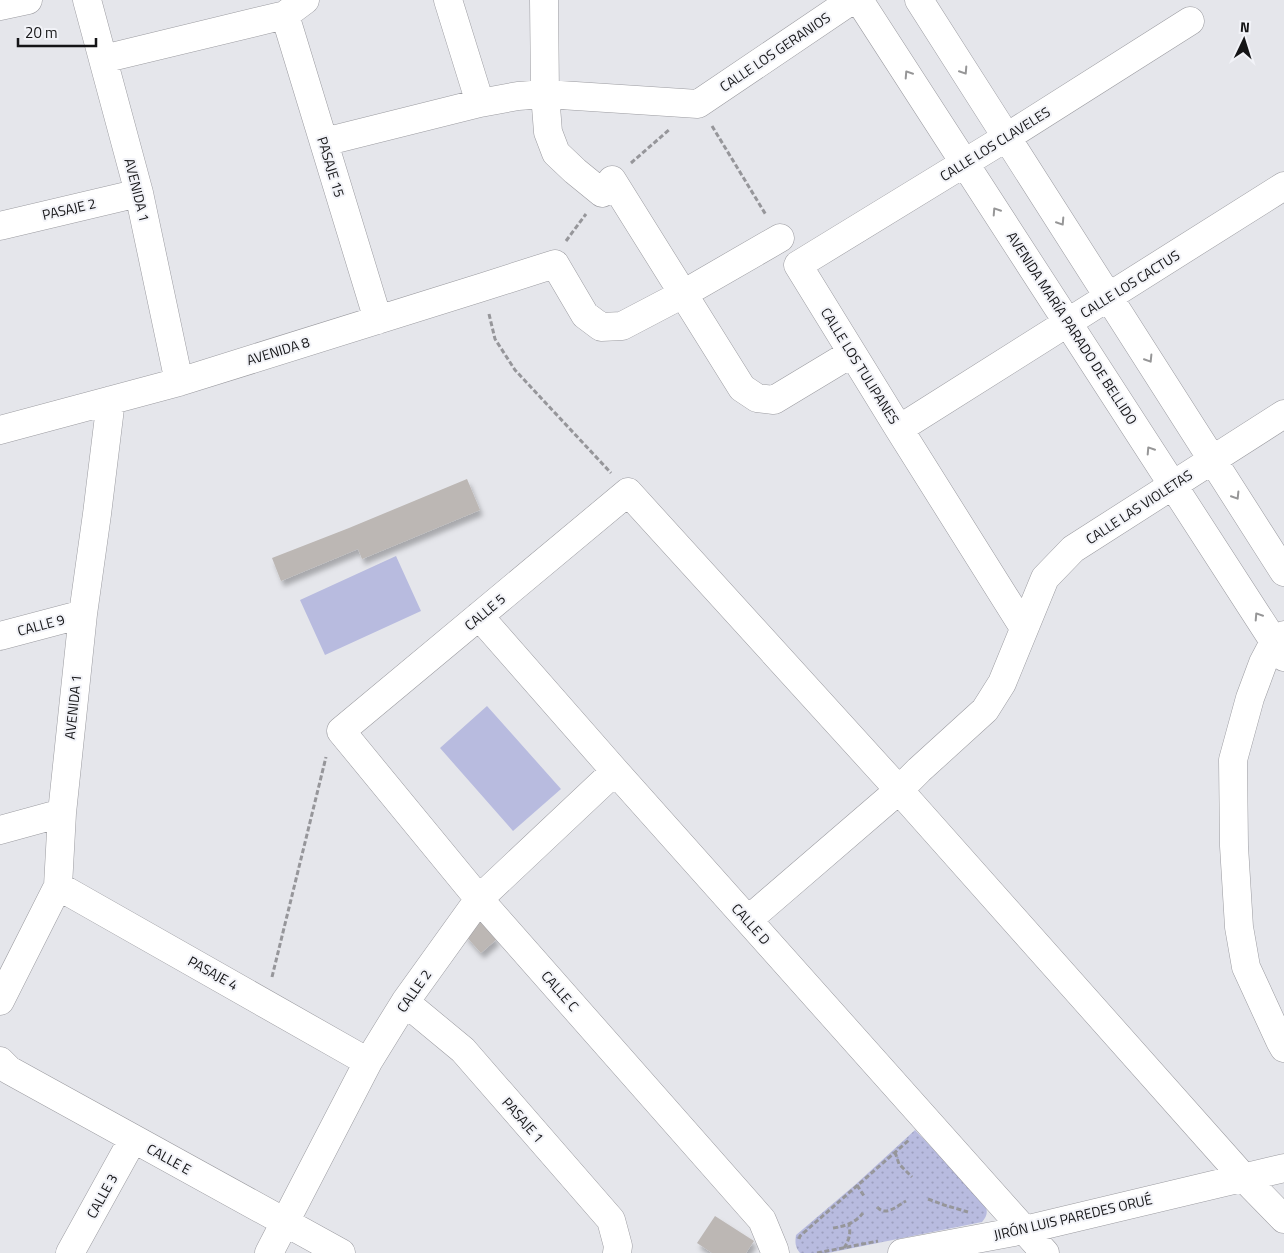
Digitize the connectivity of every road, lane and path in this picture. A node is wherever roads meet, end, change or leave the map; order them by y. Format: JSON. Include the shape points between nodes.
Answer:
{"nodes":[{"id":1,"x":28,"y":0,"type":"edge"},
{"id":2,"x":87,"y":0,"type":"edge"},
{"id":3,"x":448,"y":0,"type":"edge"},
{"id":4,"x":544,"y":0,"type":"edge"},
{"id":5,"x":852,"y":0,"type":"edge"},
{"id":6,"x":860,"y":0,"type":"edge"},
{"id":7,"x":919,"y":0,"type":"edge"},
{"id":8,"x":0,"y":6,"type":"edge"},
{"id":9,"x":295,"y":8,"type":"edge"},
{"id":10,"x":1190,"y":21,"type":"dead end"},
{"id":11,"x":103,"y":59,"type":"junction"},
{"id":12,"x":545,"y":94,"type":"junction"},
{"id":13,"x":480,"y":103,"type":"junction"},
{"id":14,"x":698,"y":104,"type":"junction"},
{"id":15,"x":1007,"y":137,"type":"junction"},
{"id":16,"x":324,"y":142,"type":"junction"},
{"id":17,"x":965,"y":163,"type":"junction"},
{"id":18,"x":1284,"y":186,"type":"edge"},
{"id":19,"x":139,"y":193,"type":"junction"},
{"id":20,"x":0,"y":226,"type":"edge"},
{"id":21,"x":780,"y":238,"type":"joint"},
{"id":22,"x":798,"y":265,"type":"joint"},
{"id":23,"x":483,"y":287,"type":"junction"},
{"id":24,"x":683,"y":294,"type":"junction"},
{"id":25,"x":1109,"y":297,"type":"junction"},
{"id":26,"x":378,"y":320,"type":"junction"},
{"id":27,"x":1068,"y":323,"type":"junction"},
{"id":28,"x":852,"y":352,"type":"junction"},
{"id":29,"x":179,"y":382,"type":"junction"},
{"id":30,"x":111,"y":400,"type":"junction"},
{"id":31,"x":1284,"y":414,"type":"edge"},
{"id":32,"x":0,"y":430,"type":"edge"},
{"id":33,"x":899,"y":430,"type":"junction"},
{"id":34,"x":1212,"y":459,"type":"junction"},
{"id":35,"x":1173,"y":484,"type":"junction"},
{"id":36,"x":628,"y":492,"type":"junction"},
{"id":37,"x":1284,"y":572,"type":"edge"},
{"id":38,"x":82,"y":614,"type":"junction"},
{"id":39,"x":479,"y":616,"type":"junction"},
{"id":40,"x":1024,"y":628,"type":"junction"},
{"id":41,"x":0,"y":636,"type":"edge"},
{"id":42,"x":1281,"y":645,"type":"edge"},
{"id":43,"x":341,"y":731,"type":"junction"},
{"id":44,"x":615,"y":771,"type":"junction"},
{"id":45,"x":899,"y":790,"type":"junction"},
{"id":46,"x":62,"y":813,"type":"junction"},
{"id":47,"x":0,"y":830,"type":"edge"},
{"id":48,"x":58,"y":886,"type":"junction"},
{"id":49,"x":479,"y":899,"type":"junction"},
{"id":50,"x":748,"y":920,"type":"junction"},
{"id":51,"x":0,"y":1001,"type":"edge"},
{"id":52,"x":406,"y":1002,"type":"junction"},
{"id":53,"x":266,"y":1003,"type":"junction"},
{"id":54,"x":1284,"y":1048,"type":"edge"},
{"id":55,"x":0,"y":1062,"type":"edge"},
{"id":56,"x":368,"y":1062,"type":"junction"},
{"id":57,"x":133,"y":1139,"type":"junction"},
{"id":58,"x":908,"y":1141,"type":"dead end"},
{"id":59,"x":895,"y":1152,"type":"junction"},
{"id":60,"x":1284,"y":1168,"type":"edge"},
{"id":61,"x":912,"y":1177,"type":"dead end"},
{"id":62,"x":1244,"y":1178,"type":"junction"},
{"id":63,"x":857,"y":1186,"type":"junction"},
{"id":64,"x":864,"y":1196,"type":"dead end"},
{"id":65,"x":906,"y":1201,"type":"dead end"},
{"id":66,"x":877,"y":1207,"type":"dead end"},
{"id":67,"x":863,"y":1213,"type":"dead end"},
{"id":68,"x":1284,"y":1220,"type":"edge"},
{"id":69,"x":285,"y":1222,"type":"junction"},
{"id":70,"x":849,"y":1225,"type":"junction"},
{"id":71,"x":833,"y":1228,"type":"dead end"},
{"id":72,"x":1024,"y":1230,"type":"junction"},
{"id":73,"x":787,"y":1248,"type":"edge"},
{"id":74,"x":844,"y":1248,"type":"dead end"},
{"id":75,"x":70,"y":1253,"type":"edge"},
{"id":76,"x":269,"y":1253,"type":"edge"},
{"id":77,"x":341,"y":1253,"type":"edge"},
{"id":78,"x":617,"y":1253,"type":"edge"},
{"id":79,"x":902,"y":1253,"type":"edge"},
{"id":80,"x":1045,"y":1253,"type":"edge"}],
"edges":[{"from":1,"to":8,"type":"street"},
{"from":2,"to":11,"type":"street","name":"AVENIDA 1"},
{"from":3,"to":13,"type":"street"},
{"from":4,"to":12,"type":"street"},
{"from":5,"to":14,"type":"street","name":"CALLE LOS GERANIOS"},
{"from":17,"to":6,"type":"street","name":"AVENIDA MARÍA PARADO DE BELLIDO","one_way":true},
{"from":7,"to":15,"type":"street","one_way":true},
{"from":9,"to":11,"type":"street"},
{"from":9,"to":16,"type":"street","name":"PASAJE 15"},
{"from":10,"to":15,"type":"street","name":"CALLE LOS CLAVELES"},
{"from":11,"to":19,"type":"street","name":"AVENIDA 1"},
{"from":12,"to":13,"type":"street"},
{"from":12,"to":14,"type":"street"},
{"from":12,"to":24,"type":"street","via":[[548,132],[556,153],[575,171],[607,186]]},
{"from":13,"to":16,"type":"street"},
{"from":14,"to":21,"type":"path"},
{"from":15,"to":17,"type":"street","name":"CALLE LOS CLAVELES"},
{"from":15,"to":25,"type":"street","one_way":true},
{"from":16,"to":26,"type":"street","name":"PASAJE 15"},
{"from":17,"to":22,"type":"street","name":"CALLE LOS CLAVELES"},
{"from":27,"to":17,"type":"street","name":"AVENIDA MARÍA PARADO DE BELLIDO","one_way":true},
{"from":18,"to":25,"type":"street","name":"CALLE LOS CACTUS"},
{"from":19,"to":20,"type":"street","name":"PASAJE 2"},
{"from":19,"to":29,"type":"street","name":"AVENIDA 1"},
{"from":21,"to":24,"type":"street"},
{"from":22,"to":28,"type":"street","name":"CALLE LOS TULIPANES"},
{"from":23,"to":24,"type":"street","name":"AVENIDA 8","via":[[554,264],[585,315],[601,327],[622,326]]},
{"from":23,"to":26,"type":"street","name":"AVENIDA 8"},
{"from":23,"to":36,"type":"path","via":[[495,339],[515,370]]},
{"from":24,"to":28,"type":"street","via":[[742,388],[757,398],[774,400]]},
{"from":25,"to":27,"type":"street","name":"CALLE LOS CACTUS"},
{"from":25,"to":34,"type":"street","one_way":true},
{"from":26,"to":29,"type":"street","name":"AVENIDA 8"},
{"from":27,"to":33,"type":"street","name":"CALLE LOS CACTUS"},
{"from":35,"to":27,"type":"street","name":"AVENIDA MARÍA PARADO DE BELLIDO","one_way":true},
{"from":28,"to":33,"type":"street","name":"CALLE LOS TULIPANES"},
{"from":29,"to":30,"type":"street","name":"AVENIDA 8"},
{"from":30,"to":32,"type":"street","name":"AVENIDA 8"},
{"from":30,"to":38,"type":"street","name":"AVENIDA 1"},
{"from":31,"to":34,"type":"street","name":"CALLE LAS VIOLETAS"},
{"from":33,"to":40,"type":"street","name":"CALLE LOS TULIPANES"},
{"from":34,"to":35,"type":"street","name":"CALLE LAS VIOLETAS"},
{"from":34,"to":37,"type":"street","one_way":true},
{"from":35,"to":40,"type":"street","name":"CALLE LAS VIOLETAS","via":[[1073,549],[1045,578]]},
{"from":42,"to":35,"type":"street","name":"AVENIDA MARÍA PARADO DE BELLIDO","one_way":true},
{"from":36,"to":39,"type":"street","name":"CALLE 5"},
{"from":36,"to":45,"type":"street"},
{"from":38,"to":41,"type":"street","name":"CALLE 9"},
{"from":38,"to":46,"type":"street","name":"AVENIDA 1"},
{"from":39,"to":43,"type":"street","name":"CALLE 5"},
{"from":39,"to":44,"type":"street","name":"CALLE D"},
{"from":40,"to":45,"type":"street","name":"CALLE LAS VIOLETAS","via":[[1002,684],[985,710]]},
{"from":42,"to":54,"type":"street","via":[[1263,663],[1233,760],[1238,927],[1246,967]]},
{"from":43,"to":49,"type":"street","name":"CALLE C"},
{"from":43,"to":53,"type":"path","via":[[330,744]]},
{"from":44,"to":49,"type":"street","name":"CALLE 2"},
{"from":44,"to":50,"type":"street","name":"CALLE D"},
{"from":45,"to":50,"type":"street","name":"CALLE LAS VIOLETAS"},
{"from":45,"to":62,"type":"street"},
{"from":46,"to":47,"type":"street"},
{"from":46,"to":48,"type":"street","name":"AVENIDA 1"},
{"from":48,"to":51,"type":"street","name":"AVENIDA 1"},
{"from":48,"to":53,"type":"street","name":"PASAJE 4"},
{"from":49,"to":52,"type":"street","name":"CALLE 2"},
{"from":49,"to":73,"type":"street","name":"CALLE C","via":[[762,1220],[774,1248]]},
{"from":50,"to":72,"type":"street","name":"CALLE D"},
{"from":52,"to":56,"type":"street","name":"CALLE 2"},
{"from":52,"to":78,"type":"street","name":"PASAJE 1","via":[[462,1050],[611,1220]]},
{"from":53,"to":56,"type":"street","name":"PASAJE 4"},
{"from":55,"to":57,"type":"street","name":"CALLE E"},
{"from":56,"to":69,"type":"street","name":"CALLE 2"},
{"from":57,"to":69,"type":"street","name":"CALLE E"},
{"from":57,"to":75,"type":"street","name":"CALLE 3"},
{"from":58,"to":59,"type":"path"},
{"from":59,"to":61,"type":"path","via":[[899,1164]]},
{"from":59,"to":63,"type":"path"},
{"from":60,"to":62,"type":"street","name":"JIRÓN LUIS PAREDES ORUÉ"},
{"from":62,"to":68,"type":"street"},
{"from":62,"to":72,"type":"street","name":"JIRÓN LUIS PAREDES ORUÉ"},
{"from":63,"to":64,"type":"path"},
{"from":63,"to":73,"type":"path"},
{"from":65,"to":66,"type":"path","via":[[885,1212]]},
{"from":67,"to":70,"type":"path"},
{"from":69,"to":76,"type":"street","name":"CALLE 2"},
{"from":69,"to":77,"type":"street","name":"CALLE E"},
{"from":70,"to":71,"type":"path"},
{"from":70,"to":74,"type":"path","via":[[849,1240]]},
{"from":72,"to":79,"type":"street","name":"JIRÓN LUIS PAREDES ORUÉ"},
{"from":72,"to":80,"type":"street","name":"CALLE D"}]}
